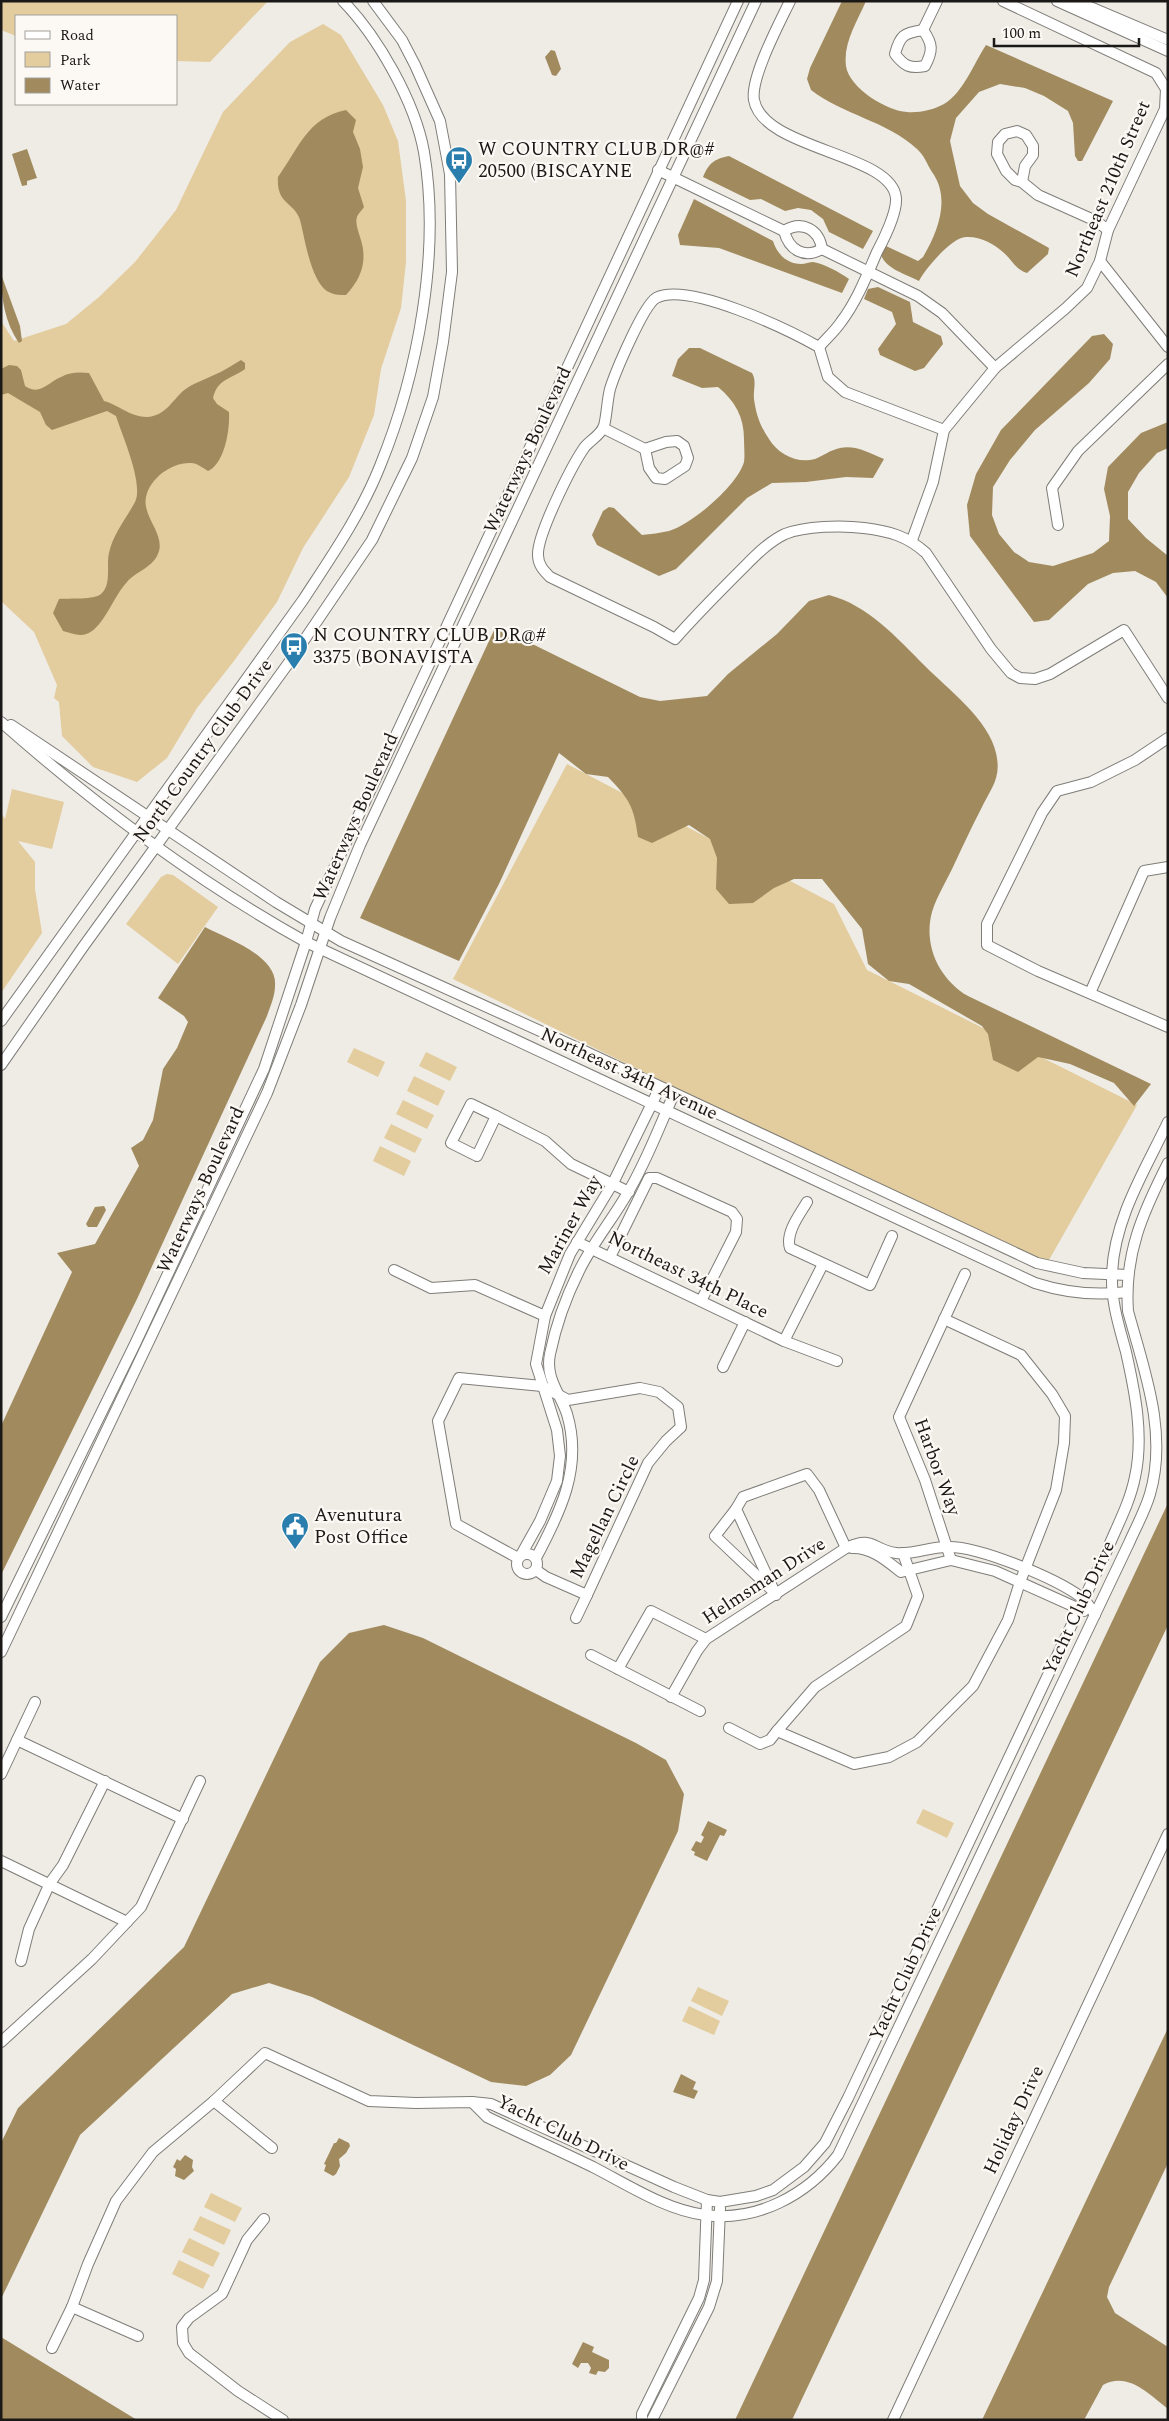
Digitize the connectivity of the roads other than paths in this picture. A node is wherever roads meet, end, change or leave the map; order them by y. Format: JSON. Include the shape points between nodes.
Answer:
{"nodes":[{"id":1,"x":343,"y":1,"type":"edge"},
{"id":2,"x":373,"y":1,"type":"edge"},
{"id":3,"x":738,"y":1,"type":"edge"},
{"id":4,"x":756,"y":1,"type":"edge"},
{"id":5,"x":790,"y":1,"type":"edge"},
{"id":6,"x":937,"y":1,"type":"edge"},
{"id":7,"x":1003,"y":1,"type":"edge"},
{"id":8,"x":1076,"y":1,"type":"edge"},
{"id":9,"x":1063,"y":2,"type":"edge"},
{"id":10,"x":923,"y":30,"type":"dead end"},
{"id":11,"x":1168,"y":40,"type":"edge"},
{"id":12,"x":1168,"y":51,"type":"edge"},
{"id":13,"x":658,"y":170,"type":"junction"},
{"id":14,"x":675,"y":178,"type":"junction"},
{"id":15,"x":1022,"y":182,"type":"junction"},
{"id":16,"x":1108,"y":230,"type":"junction"},
{"id":17,"x":784,"y":231,"type":"junction"},
{"id":18,"x":822,"y":249,"type":"junction"},
{"id":19,"x":1100,"y":261,"type":"junction"},
{"id":20,"x":868,"y":272,"type":"junction"},
{"id":21,"x":1168,"y":347,"type":"edge"},
{"id":22,"x":819,"y":348,"type":"junction"},
{"id":23,"x":1168,"y":364,"type":"edge"},
{"id":24,"x":994,"y":368,"type":"junction"},
{"id":25,"x":603,"y":428,"type":"junction"},
{"id":26,"x":944,"y":430,"type":"junction"},
{"id":27,"x":645,"y":449,"type":"junction"},
{"id":28,"x":1058,"y":525,"type":"dead end"},
{"id":29,"x":912,"y":540,"type":"junction"},
{"id":30,"x":1168,"y":698,"type":"edge"},
{"id":31,"x":1,"y":721,"type":"edge"},
{"id":32,"x":1168,"y":738,"type":"edge"},
{"id":33,"x":148,"y":818,"type":"junction"},
{"id":34,"x":168,"y":830,"type":"junction"},
{"id":35,"x":138,"y":831,"type":"junction"},
{"id":36,"x":158,"y":845,"type":"junction"},
{"id":37,"x":1168,"y":867,"type":"edge"},
{"id":38,"x":311,"y":924,"type":"junction"},
{"id":39,"x":325,"y":932,"type":"junction"},
{"id":40,"x":306,"y":942,"type":"junction"},
{"id":41,"x":319,"y":949,"type":"junction"},
{"id":42,"x":1090,"y":993,"type":"junction"},
{"id":43,"x":1,"y":1021,"type":"edge"},
{"id":44,"x":1168,"y":1027,"type":"edge"},
{"id":45,"x":1,"y":1065,"type":"edge"},
{"id":46,"x":660,"y":1087,"type":"junction"},
{"id":47,"x":674,"y":1094,"type":"junction"},
{"id":48,"x":652,"y":1104,"type":"junction"},
{"id":49,"x":667,"y":1111,"type":"junction"},
{"id":50,"x":496,"y":1116,"type":"junction"},
{"id":51,"x":1168,"y":1122,"type":"edge"},
{"id":52,"x":1168,"y":1162,"type":"edge"},
{"id":53,"x":613,"y":1183,"type":"junction"},
{"id":54,"x":629,"y":1192,"type":"junction"},
{"id":55,"x":806,"y":1202,"type":"dead end"},
{"id":56,"x":892,"y":1236,"type":"dead end"},
{"id":57,"x":577,"y":1242,"type":"junction"},
{"id":58,"x":593,"y":1249,"type":"junction"},
{"id":59,"x":610,"y":1257,"type":"junction"},
{"id":60,"x":823,"y":1264,"type":"junction"},
{"id":61,"x":394,"y":1270,"type":"dead end"},
{"id":62,"x":1112,"y":1273,"type":"junction"},
{"id":63,"x":964,"y":1274,"type":"dead end"},
{"id":64,"x":1128,"y":1274,"type":"junction"},
{"id":65,"x":1127,"y":1292,"type":"junction"},
{"id":66,"x":1112,"y":1297,"type":"junction"},
{"id":67,"x":701,"y":1301,"type":"junction"},
{"id":68,"x":545,"y":1316,"type":"junction"},
{"id":69,"x":944,"y":1319,"type":"junction"},
{"id":70,"x":745,"y":1322,"type":"junction"},
{"id":71,"x":784,"y":1341,"type":"junction"},
{"id":72,"x":837,"y":1361,"type":"dead end"},
{"id":73,"x":724,"y":1367,"type":"dead end"},
{"id":74,"x":542,"y":1386,"type":"junction"},
{"id":75,"x":558,"y":1395,"type":"junction"},
{"id":76,"x":736,"y":1509,"type":"junction"},
{"id":77,"x":946,"y":1546,"type":"junction"},
{"id":78,"x":846,"y":1548,"type":"junction"},
{"id":79,"x":901,"y":1553,"type":"junction"},
{"id":80,"x":520,"y":1557,"type":"junction"},
{"id":81,"x":536,"y":1558,"type":"junction"},
{"id":82,"x":951,"y":1560,"type":"junction"},
{"id":83,"x":1026,"y":1569,"type":"junction"},
{"id":84,"x":536,"y":1570,"type":"junction"},
{"id":85,"x":908,"y":1570,"type":"junction"},
{"id":86,"x":1020,"y":1582,"type":"junction"},
{"id":87,"x":587,"y":1595,"type":"junction"},
{"id":88,"x":776,"y":1595,"type":"junction"},
{"id":89,"x":1084,"y":1598,"type":"junction"},
{"id":90,"x":1079,"y":1608,"type":"junction"},
{"id":91,"x":1095,"y":1615,"type":"junction"},
{"id":92,"x":1,"y":1617,"type":"edge"},
{"id":93,"x":576,"y":1618,"type":"dead end"},
{"id":94,"x":706,"y":1639,"type":"junction"},
{"id":95,"x":1,"y":1652,"type":"edge"},
{"id":96,"x":591,"y":1655,"type":"dead end"},
{"id":97,"x":618,"y":1669,"type":"junction"},
{"id":98,"x":671,"y":1697,"type":"junction"},
{"id":99,"x":35,"y":1702,"type":"dead end"},
{"id":100,"x":700,"y":1711,"type":"dead end"},
{"id":101,"x":728,"y":1728,"type":"dead end"},
{"id":102,"x":776,"y":1731,"type":"junction"},
{"id":103,"x":17,"y":1740,"type":"junction"},
{"id":104,"x":1,"y":1774,"type":"edge"},
{"id":105,"x":105,"y":1781,"type":"junction"},
{"id":106,"x":200,"y":1781,"type":"dead end"},
{"id":107,"x":184,"y":1819,"type":"junction"},
{"id":108,"x":1168,"y":1834,"type":"edge"},
{"id":109,"x":1,"y":1861,"type":"edge"},
{"id":110,"x":50,"y":1883,"type":"junction"},
{"id":111,"x":127,"y":1922,"type":"junction"},
{"id":112,"x":21,"y":1961,"type":"dead end"},
{"id":113,"x":1,"y":2042,"type":"edge"},
{"id":114,"x":214,"y":2101,"type":"junction"},
{"id":115,"x":472,"y":2102,"type":"junction"},
{"id":116,"x":272,"y":2148,"type":"dead end"},
{"id":117,"x":707,"y":2200,"type":"junction"},
{"id":118,"x":720,"y":2202,"type":"junction"},
{"id":119,"x":706,"y":2215,"type":"junction"},
{"id":120,"x":720,"y":2215,"type":"junction"},
{"id":121,"x":264,"y":2219,"type":"dead end"},
{"id":122,"x":704,"y":2280,"type":"junction"},
{"id":123,"x":717,"y":2281,"type":"junction"},
{"id":124,"x":72,"y":2307,"type":"junction"},
{"id":125,"x":138,"y":2336,"type":"dead end"},
{"id":126,"x":52,"y":2348,"type":"dead end"},
{"id":127,"x":283,"y":2420,"type":"edge"},
{"id":128,"x":642,"y":2420,"type":"edge"},
{"id":129,"x":652,"y":2420,"type":"edge"},
{"id":130,"x":893,"y":2420,"type":"edge"}],
"edges":[{"from":1,"to":33,"type":"street","name":"North Country Club Drive","via":[[360,18],[383,53],[412,114],[424,151],[428,188],[428,271],[416,352],[380,467],[352,522],[303,600]]},
{"from":2,"to":34,"type":"street","name":"North Country Club Drive","via":[[402,40],[440,121],[450,174],[452,272],[433,397],[412,458],[372,540],[290,661]]},
{"from":3,"to":13,"type":"street","name":"Waterways Boulevard"},
{"from":4,"to":14,"type":"street","name":"Waterways Boulevard"},
{"from":5,"to":20,"type":"street","via":[[755,79],[754,99],[762,118],[785,133],[888,180],[896,196],[896,206]]},
{"from":6,"to":10,"type":"street"},
{"from":7,"to":16,"type":"street","name":"Northeast 210th Street","via":[[1156,73],[1166,89],[1165,109]]},
{"from":8,"to":11,"type":"street"},
{"from":9,"to":12,"type":"street"},
{"from":13,"to":14,"type":"street"},
{"from":13,"to":38,"type":"street","name":"Waterways Boulevard","via":[[409,703]]},
{"from":14,"to":17,"type":"street"},
{"from":14,"to":39,"type":"street","name":"Waterways Boulevard","via":[[360,845]]},
{"from":15,"to":15,"type":"street","via":[[1025,166],[1033,155],[1033,146],[1026,135],[1016,131],[1005,134],[998,142],[997,154],[1006,171]]},
{"from":15,"to":16,"type":"street","via":[[1038,195],[1096,220]]},
{"from":16,"to":19,"type":"street","name":"Northeast 210th Street"},
{"from":17,"to":18,"type":"street","via":[[786,240],[804,254],[812,255]]},
{"from":17,"to":18,"type":"street","via":[[802,225],[814,231]]},
{"from":18,"to":20,"type":"street"},
{"from":19,"to":21,"type":"street"},
{"from":19,"to":24,"type":"street","name":"Northeast 210th Street","via":[[1087,288]]},
{"from":20,"to":22,"type":"street","via":[[842,322]]},
{"from":20,"to":24,"type":"street","via":[[918,296],[942,313]]},
{"from":22,"to":25,"type":"street","via":[[762,318],[716,303],[682,294],[655,299],[630,340],[611,387]]},
{"from":22,"to":26,"type":"street","via":[[828,377],[845,392]]},
{"from":23,"to":28,"type":"street","via":[[1078,451],[1052,488]]},
{"from":24,"to":26,"type":"street","name":"Northeast 210th Street"},
{"from":25,"to":27,"type":"street"},
{"from":25,"to":29,"type":"street","via":[[585,446],[569,472],[540,540],[538,556],[541,568],[550,577],[675,639],[766,546],[783,535],[801,528],[852,526]]},
{"from":26,"to":29,"type":"street","name":"Northeast 210th Street","via":[[933,482]]},
{"from":27,"to":27,"type":"street","via":[[649,468],[656,478],[665,479],[685,466],[688,458],[684,446],[677,442]]},
{"from":29,"to":30,"type":"street","via":[[926,553],[1011,673],[1020,678],[1035,679],[1050,674],[1124,630]]},
{"from":31,"to":33,"type":"street","name":"Northeast 34th Avenue","via":[[21,730]]},
{"from":31,"to":35,"type":"street","name":"Northeast 34th Avenue","via":[[35,752]]},
{"from":32,"to":42,"type":"street","via":[[1135,760],[1091,782],[1056,791],[987,924],[987,945]]},
{"from":33,"to":34,"type":"street","name":"Northeast 34th Avenue"},
{"from":33,"to":35,"type":"street","name":"North Country Club Drive"},
{"from":34,"to":36,"type":"street","name":"North Country Club Drive"},
{"from":34,"to":38,"type":"street","name":"Northeast 34th Avenue"},
{"from":35,"to":36,"type":"street","name":"Northeast 34th Avenue"},
{"from":35,"to":43,"type":"street","name":"North Country Club Drive"},
{"from":36,"to":40,"type":"street","name":"Northeast 34th Avenue","via":[[235,901]]},
{"from":36,"to":45,"type":"street","name":"North Country Club Drive"},
{"from":37,"to":42,"type":"street","via":[[1144,871]]},
{"from":38,"to":39,"type":"street","name":"Northeast 34th Avenue"},
{"from":38,"to":40,"type":"street","name":"Waterways Boulevard"},
{"from":39,"to":41,"type":"street","name":"Waterways Boulevard"},
{"from":39,"to":46,"type":"street","name":"Northeast 34th Avenue"},
{"from":40,"to":41,"type":"street","name":"Northeast 34th Avenue"},
{"from":40,"to":92,"type":"street","name":"Waterways Boulevard","via":[[264,1070]]},
{"from":41,"to":48,"type":"street","name":"Northeast 34th Avenue"},
{"from":41,"to":95,"type":"street","name":"Waterways Boulevard","via":[[268,1092]]},
{"from":42,"to":44,"type":"street"},
{"from":46,"to":47,"type":"street","name":"Northeast 34th Avenue"},
{"from":46,"to":48,"type":"street","name":"Mariner Way"},
{"from":47,"to":49,"type":"street","name":"Mariner Way"},
{"from":47,"to":62,"type":"street","name":"Northeast 34th Avenue","via":[[1037,1263],[1083,1273]]},
{"from":48,"to":49,"type":"street","name":"Northeast 34th Avenue"},
{"from":48,"to":53,"type":"street","name":"Mariner Way"},
{"from":49,"to":54,"type":"street","name":"Mariner Way"},
{"from":49,"to":66,"type":"street","name":"Northeast 34th Avenue","via":[[1035,1283],[1081,1294]]},
{"from":50,"to":50,"type":"street","via":[[471,1104],[451,1143],[477,1156]]},
{"from":50,"to":53,"type":"street","via":[[545,1141],[571,1164]]},
{"from":51,"to":62,"type":"street","name":"Yacht Club Drive","via":[[1126,1210],[1116,1242]]},
{"from":52,"to":64,"type":"street","name":"Yacht Club Drive","via":[[1137,1229]]},
{"from":53,"to":54,"type":"street"},
{"from":53,"to":57,"type":"street","name":"Mariner Way"},
{"from":54,"to":58,"type":"street","name":"Mariner Way"},
{"from":55,"to":60,"type":"street","via":[[788,1243],[790,1248]]},
{"from":56,"to":60,"type":"street","via":[[870,1285]]},
{"from":57,"to":58,"type":"street","name":"Northeast 34th Place"},
{"from":57,"to":68,"type":"street","name":"Mariner Way","via":[[555,1286]]},
{"from":58,"to":59,"type":"street","name":"Northeast 34th Place"},
{"from":58,"to":75,"type":"street","name":"Mariner Way","via":[[579,1270],[558,1320],[549,1375]]},
{"from":59,"to":67,"type":"street","name":"Northeast 34th Place"},
{"from":59,"to":67,"type":"street","via":[[650,1178],[657,1178],[732,1212],[737,1219],[736,1232]]},
{"from":60,"to":71,"type":"street"},
{"from":61,"to":68,"type":"street","via":[[431,1288],[475,1284]]},
{"from":62,"to":64,"type":"street","name":"Northeast 34th Avenue"},
{"from":62,"to":66,"type":"street","name":"Yacht Club Drive"},
{"from":63,"to":69,"type":"street","name":"Harbor Way"},
{"from":64,"to":65,"type":"street","name":"Yacht Club Drive"},
{"from":65,"to":66,"type":"street","name":"Northeast 34th Avenue"},
{"from":65,"to":91,"type":"street","name":"Yacht Club Drive","via":[[1128,1311],[1156,1425],[1156,1461],[1150,1495]]},
{"from":66,"to":89,"type":"street","name":"Yacht Club Drive","via":[[1138,1415],[1136,1476],[1124,1511]]},
{"from":67,"to":70,"type":"street","name":"Northeast 34th Place"},
{"from":68,"to":74,"type":"street","name":"Mariner Way","via":[[536,1364]]},
{"from":69,"to":77,"type":"street","name":"Harbor Way","via":[[899,1417],[926,1480]]},
{"from":69,"to":83,"type":"street","via":[[1021,1355],[1065,1416],[1056,1490]]},
{"from":70,"to":71,"type":"street","name":"Northeast 34th Place"},
{"from":70,"to":73,"type":"street"},
{"from":71,"to":72,"type":"street","name":"Northeast 34th Place"},
{"from":74,"to":75,"type":"street","name":"Magellan Circle"},
{"from":74,"to":80,"type":"street","name":"Mariner Way","via":[[557,1430],[560,1456],[557,1480]]},
{"from":74,"to":80,"type":"street","name":"Magellan Circle","via":[[459,1378],[438,1421],[456,1524]]},
{"from":75,"to":81,"type":"street","name":"Mariner Way","via":[[567,1413],[573,1464],[565,1496]]},
{"from":75,"to":87,"type":"street","name":"Magellan Circle","via":[[568,1400],[640,1388],[659,1392],[678,1407],[681,1427],[648,1463]]},
{"from":76,"to":78,"type":"street","via":[[743,1496],[807,1474],[819,1490]]},
{"from":76,"to":88,"type":"street"},
{"from":76,"to":88,"type":"street","via":[[715,1536]]},
{"from":77,"to":79,"type":"street","name":"Harbor Way"},
{"from":77,"to":82,"type":"street","name":"Harbor Way"},
{"from":77,"to":83,"type":"street","name":"Harbor Way","via":[[966,1548]]},
{"from":78,"to":79,"type":"street","name":"Helmsman Drive","via":[[860,1542]]},
{"from":78,"to":85,"type":"street","name":"Helmsman Drive","via":[[859,1547],[880,1556],[901,1572]]},
{"from":78,"to":88,"type":"street","name":"Helmsman Drive"},
{"from":79,"to":85,"type":"street"},
{"from":80,"to":81,"type":"street","name":"Magellan Circle","via":[[529,1554]]},
{"from":80,"to":84,"type":"street","name":"Magellan Circle","via":[[516,1566],[521,1573],[529,1575]]},
{"from":81,"to":84,"type":"street"},
{"from":82,"to":85,"type":"street"},
{"from":82,"to":86,"type":"street","via":[[995,1571]]},
{"from":83,"to":86,"type":"street"},
{"from":83,"to":89,"type":"street","name":"Harbor Way"},
{"from":84,"to":87,"type":"street","name":"Magellan Circle"},
{"from":85,"to":102,"type":"street","via":[[918,1596],[906,1626],[815,1687]]},
{"from":86,"to":90,"type":"street"},
{"from":86,"to":102,"type":"street","via":[[1008,1620],[973,1686],[917,1742],[889,1756],[854,1764]]},
{"from":87,"to":93,"type":"street","name":"Magellan Circle"},
{"from":88,"to":94,"type":"street","name":"Helmsman Drive"},
{"from":89,"to":90,"type":"street","name":"Yacht Club Drive"},
{"from":89,"to":91,"type":"street"},
{"from":90,"to":91,"type":"street"},
{"from":90,"to":118,"type":"street","name":"Yacht Club Drive","via":[[898,1996],[825,2143],[804,2167],[773,2190]]},
{"from":91,"to":120,"type":"street","name":"Yacht Club Drive","via":[[846,2144],[828,2169],[800,2192],[769,2207]]},
{"from":94,"to":97,"type":"street","via":[[651,1611]]},
{"from":94,"to":98,"type":"street","name":"Helmsman Drive"},
{"from":96,"to":97,"type":"street"},
{"from":97,"to":98,"type":"street"},
{"from":98,"to":100,"type":"street"},
{"from":99,"to":103,"type":"street"},
{"from":101,"to":102,"type":"street","via":[[760,1744],[770,1740]]},
{"from":103,"to":104,"type":"street"},
{"from":103,"to":105,"type":"street"},
{"from":105,"to":107,"type":"street"},
{"from":105,"to":110,"type":"street","via":[[63,1865]]},
{"from":106,"to":107,"type":"street"},
{"from":107,"to":111,"type":"street","via":[[141,1907]]},
{"from":108,"to":130,"type":"street","name":"Holiday Drive"},
{"from":109,"to":110,"type":"street"},
{"from":110,"to":111,"type":"street"},
{"from":110,"to":112,"type":"street","via":[[29,1929]]},
{"from":111,"to":113,"type":"street"},
{"from":114,"to":115,"type":"street","via":[[265,2053],[369,2101]]},
{"from":114,"to":116,"type":"street"},
{"from":114,"to":124,"type":"street","via":[[153,2152],[116,2201]]},
{"from":115,"to":117,"type":"street","name":"Yacht Club Drive","via":[[491,2104]]},
{"from":115,"to":119,"type":"street","name":"Yacht Club Drive","via":[[487,2117],[616,2180],[669,2204]]},
{"from":117,"to":118,"type":"street","name":"Yacht Club Drive"},
{"from":117,"to":119,"type":"street"},
{"from":118,"to":120,"type":"street"},
{"from":119,"to":120,"type":"street","name":"Yacht Club Drive"},
{"from":119,"to":122,"type":"street"},
{"from":120,"to":123,"type":"street"},
{"from":121,"to":127,"type":"street","via":[[247,2240],[222,2294],[189,2318],[182,2328],[183,2343],[189,2353],[238,2391]]},
{"from":122,"to":123,"type":"street"},
{"from":122,"to":128,"type":"street"},
{"from":123,"to":129,"type":"street","via":[[709,2307]]},
{"from":124,"to":125,"type":"street"},
{"from":124,"to":126,"type":"street"}]}
